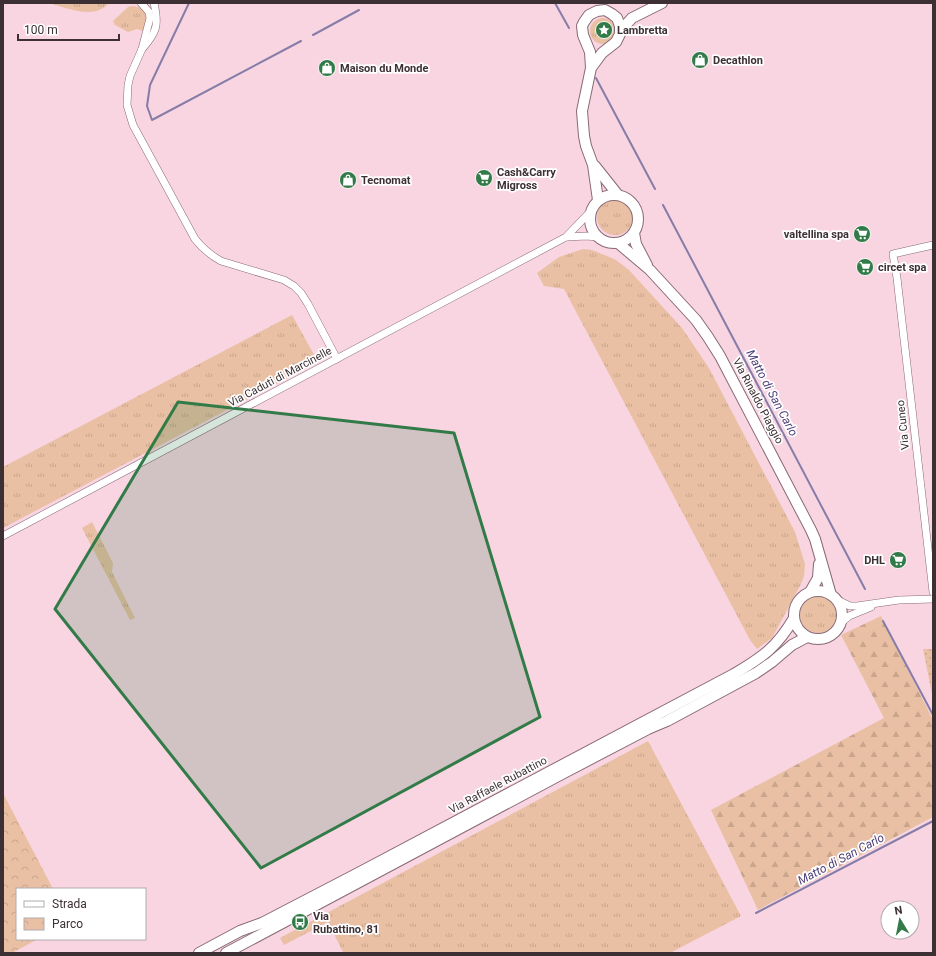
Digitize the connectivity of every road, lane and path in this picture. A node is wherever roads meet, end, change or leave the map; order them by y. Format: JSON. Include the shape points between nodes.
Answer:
{"nodes":[{"id":1,"x":141,"y":3,"type":"edge"},
{"id":2,"x":154,"y":3,"type":"edge"},
{"id":3,"x":612,"y":3,"type":"edge"},
{"id":4,"x":653,"y":3,"type":"edge"},
{"id":5,"x":662,"y":3,"type":"edge"},
{"id":6,"x":601,"y":7,"type":"edge"},
{"id":7,"x":613,"y":14,"type":"junction"},
{"id":8,"x":621,"y":30,"type":"junction"},
{"id":9,"x":587,"y":43,"type":"junction"},
{"id":10,"x":606,"y":48,"type":"junction"},
{"id":11,"x":142,"y":49,"type":"junction"},
{"id":12,"x":591,"y":68,"type":"junction"},
{"id":13,"x":593,"y":165,"type":"junction"},
{"id":14,"x":618,"y":195,"type":"junction"},
{"id":15,"x":598,"y":200,"type":"junction"},
{"id":16,"x":590,"y":212,"type":"junction"},
{"id":17,"x":634,"y":233,"type":"junction"},
{"id":18,"x":566,"y":237,"type":"junction"},
{"id":19,"x":598,"y":238,"type":"junction"},
{"id":20,"x":618,"y":243,"type":"junction"},
{"id":21,"x":933,"y":245,"type":"edge"},
{"id":22,"x":650,"y":270,"type":"junction"},
{"id":23,"x":337,"y":359,"type":"junction"},
{"id":24,"x":3,"y":536,"type":"edge"},
{"id":25,"x":820,"y":558,"type":"junction"},
{"id":26,"x":810,"y":592,"type":"junction"},
{"id":27,"x":933,"y":592,"type":"edge"},
{"id":28,"x":834,"y":598,"type":"junction"},
{"id":29,"x":933,"y":599,"type":"edge"},
{"id":30,"x":876,"y":604,"type":"junction"},
{"id":31,"x":794,"y":618,"type":"junction"},
{"id":32,"x":841,"y":623,"type":"junction"},
{"id":33,"x":807,"y":637,"type":"junction"},
{"id":34,"x":199,"y":953,"type":"edge"},
{"id":35,"x":226,"y":953,"type":"edge"}],
"edges":[{"from":1,"to":11,"type":"street","via":[[149,12],[150,18]]},
{"from":2,"to":11,"type":"street","via":[[157,14],[155,30]]},
{"from":3,"to":7,"type":"street"},
{"from":4,"to":7,"type":"street","name":"Via Rinaldo Piaggio","via":[[630,14]]},
{"from":5,"to":8,"type":"street","name":"Via Rinaldo Piaggio","via":[[632,18]]},
{"from":6,"to":7,"type":"street","name":"Via Rinaldo Piaggio"},
{"from":6,"to":9,"type":"street","name":"Via Rinaldo Piaggio","via":[[589,14],[584,22],[582,31]]},
{"from":7,"to":8,"type":"street"},
{"from":8,"to":10,"type":"street","name":"Via Rinaldo Piaggio","via":[[616,42]]},
{"from":9,"to":10,"type":"street","via":[[596,48]]},
{"from":9,"to":12,"type":"street","name":"Via Rinaldo Piaggio"},
{"from":10,"to":12,"type":"street","name":"Via Rinaldo Piaggio"},
{"from":11,"to":23,"type":"street","via":[[128,85],[129,114],[195,239],[207,253],[218,259],[284,280],[294,286],[308,304]]},
{"from":12,"to":13,"type":"street","name":"Via Rinaldo Piaggio","via":[[582,123]]},
{"from":13,"to":14,"type":"street","name":"Via Rinaldo Piaggio"},
{"from":13,"to":15,"type":"street","name":"Via Rinaldo Piaggio"},
{"from":14,"to":15,"type":"street","via":[[609,195]]},
{"from":14,"to":17,"type":"street","name":"Via Rinaldo Piaggio","via":[[629,199],[637,210],[638,223]]},
{"from":15,"to":16,"type":"street"},
{"from":16,"to":18,"type":"street","name":"Via Caduti di Marcinelle"},
{"from":16,"to":19,"type":"street","via":[[591,227]]},
{"from":17,"to":20,"type":"street","via":[[627,240]]},
{"from":17,"to":22,"type":"street","name":"Via Rinaldo Piaggio"},
{"from":18,"to":19,"type":"street","name":"Via Caduti di Marcinelle"},
{"from":18,"to":23,"type":"street","name":"Via Caduti di Marcinelle"},
{"from":19,"to":20,"type":"street","name":"Via Rinaldo Piaggio"},
{"from":20,"to":22,"type":"street","name":"Via Rinaldo Piaggio"},
{"from":21,"to":27,"type":"street","name":"Via Cuneo","via":[[893,254]]},
{"from":22,"to":25,"type":"street","name":"Via Rinaldo Piaggio","via":[[696,320],[720,356],[801,509],[815,539]]},
{"from":23,"to":24,"type":"street","name":"Via Caduti di Marcinelle"},
{"from":25,"to":26,"type":"street","name":"Via Rinaldo Piaggio","via":[[818,578]]},
{"from":25,"to":28,"type":"street","name":"Via Rinaldo Piaggio"},
{"from":26,"to":28,"type":"street","via":[[821,592]]},
{"from":26,"to":31,"type":"street","name":"Via Raffaele Rubattino","via":[[798,602]]},
{"from":28,"to":30,"type":"street","via":[[850,606]]},
{"from":28,"to":32,"type":"street","via":[[842,615]]},
{"from":29,"to":30,"type":"street"},
{"from":30,"to":32,"type":"street","via":[[849,616]]},
{"from":31,"to":33,"type":"street","via":[[798,629]]},
{"from":31,"to":34,"type":"street","name":"Via Raffaele Rubattino","via":[[774,646],[755,662],[734,674],[362,871]]},
{"from":32,"to":33,"type":"street","name":"Via Raffaele Rubattino","via":[[832,635],[820,639]]},
{"from":33,"to":35,"type":"street","name":"Via Raffaele Rubattino","via":[[792,645],[756,673]]}]}
